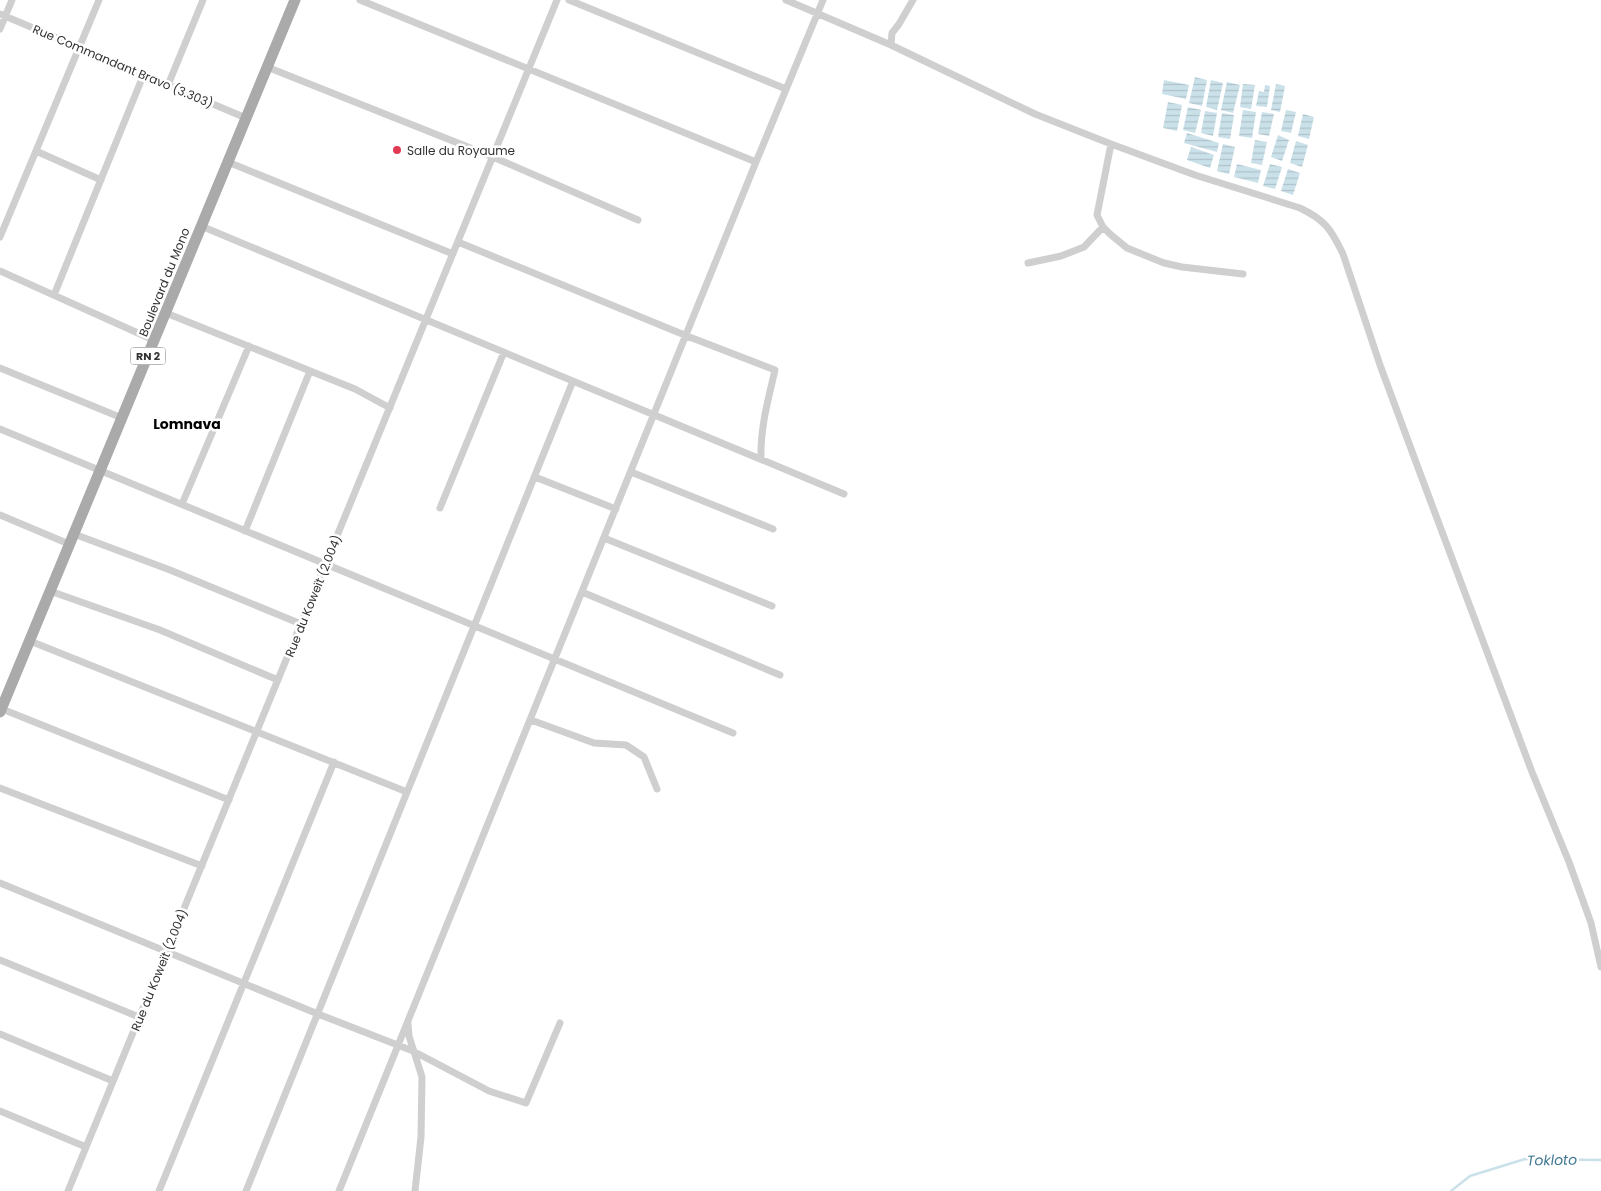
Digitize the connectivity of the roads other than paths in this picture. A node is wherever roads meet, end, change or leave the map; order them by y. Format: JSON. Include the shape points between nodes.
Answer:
{"nodes":[{"id":1,"x":12,"y":0,"type":"edge"},
{"id":2,"x":99,"y":0,"type":"edge"},
{"id":3,"x":203,"y":0,"type":"edge"},
{"id":4,"x":289,"y":0,"type":"edge"},
{"id":5,"x":295,"y":0,"type":"edge"},
{"id":6,"x":360,"y":0,"type":"edge"},
{"id":7,"x":557,"y":0,"type":"edge"},
{"id":8,"x":568,"y":0,"type":"edge"},
{"id":9,"x":786,"y":0,"type":"edge"},
{"id":10,"x":823,"y":0,"type":"edge"},
{"id":11,"x":913,"y":0,"type":"edge"},
{"id":12,"x":818,"y":13,"type":"junction"},
{"id":13,"x":3,"y":15,"type":"edge"},
{"id":14,"x":0,"y":29,"type":"edge"},
{"id":15,"x":892,"y":45,"type":"junction"},
{"id":16,"x":79,"y":49,"type":"junction"},
{"id":17,"x":267,"y":68,"type":"junction"},
{"id":18,"x":529,"y":69,"type":"junction"},
{"id":19,"x":143,"y":76,"type":"junction"},
{"id":20,"x":168,"y":85,"type":"junction"},
{"id":21,"x":786,"y":89,"type":"junction"},
{"id":22,"x":244,"y":117,"type":"junction"},
{"id":23,"x":1112,"y":144,"type":"junction"},
{"id":24,"x":36,"y":151,"type":"junction"},
{"id":25,"x":493,"y":157,"type":"junction"},
{"id":26,"x":228,"y":162,"type":"junction"},
{"id":27,"x":756,"y":162,"type":"junction"},
{"id":28,"x":101,"y":180,"type":"junction"},
{"id":29,"x":638,"y":220,"type":"dead end"},
{"id":30,"x":201,"y":226,"type":"junction"},
{"id":31,"x":1103,"y":227,"type":"junction"},
{"id":32,"x":0,"y":237,"type":"edge"},
{"id":33,"x":458,"y":242,"type":"junction"},
{"id":34,"x":453,"y":254,"type":"junction"},
{"id":35,"x":1028,"y":263,"type":"dead end"},
{"id":36,"x":0,"y":271,"type":"edge"},
{"id":37,"x":1243,"y":274,"type":"dead end"},
{"id":38,"x":54,"y":295,"type":"junction"},
{"id":39,"x":166,"y":313,"type":"junction"},
{"id":40,"x":426,"y":320,"type":"junction"},
{"id":41,"x":154,"y":336,"type":"junction"},
{"id":42,"x":686,"y":336,"type":"junction"},
{"id":43,"x":249,"y":346,"type":"junction"},
{"id":44,"x":504,"y":352,"type":"junction"},
{"id":45,"x":0,"y":368,"type":"edge"},
{"id":46,"x":310,"y":372,"type":"junction"},
{"id":47,"x":573,"y":381,"type":"junction"},
{"id":48,"x":390,"y":408,"type":"junction"},
{"id":49,"x":654,"y":415,"type":"junction"},
{"id":50,"x":119,"y":417,"type":"junction"},
{"id":51,"x":0,"y":429,"type":"edge"},
{"id":52,"x":761,"y":459,"type":"junction"},
{"id":53,"x":98,"y":469,"type":"junction"},
{"id":54,"x":631,"y":472,"type":"junction"},
{"id":55,"x":535,"y":477,"type":"junction"},
{"id":56,"x":844,"y":494,"type":"dead end"},
{"id":57,"x":182,"y":504,"type":"junction"},
{"id":58,"x":440,"y":508,"type":"dead end"},
{"id":59,"x":616,"y":509,"type":"junction"},
{"id":60,"x":0,"y":515,"type":"edge"},
{"id":61,"x":772,"y":529,"type":"dead end"},
{"id":62,"x":245,"y":531,"type":"junction"},
{"id":63,"x":604,"y":538,"type":"junction"},
{"id":64,"x":69,"y":540,"type":"junction"},
{"id":65,"x":326,"y":564,"type":"junction"},
{"id":66,"x":50,"y":591,"type":"junction"},
{"id":67,"x":582,"y":592,"type":"junction"},
{"id":68,"x":772,"y":606,"type":"dead end"},
{"id":69,"x":301,"y":624,"type":"junction"},
{"id":70,"x":474,"y":626,"type":"junction"},
{"id":71,"x":30,"y":640,"type":"junction"},
{"id":72,"x":555,"y":659,"type":"junction"},
{"id":73,"x":780,"y":675,"type":"dead end"},
{"id":74,"x":278,"y":680,"type":"junction"},
{"id":75,"x":0,"y":696,"type":"edge"},
{"id":76,"x":1,"y":711,"type":"edge"},
{"id":77,"x":531,"y":720,"type":"junction"},
{"id":78,"x":257,"y":732,"type":"junction"},
{"id":79,"x":733,"y":733,"type":"dead end"},
{"id":80,"x":334,"y":762,"type":"junction"},
{"id":81,"x":0,"y":788,"type":"edge"},
{"id":82,"x":657,"y":789,"type":"dead end"},
{"id":83,"x":407,"y":792,"type":"junction"},
{"id":84,"x":229,"y":800,"type":"junction"},
{"id":85,"x":202,"y":866,"type":"junction"},
{"id":86,"x":0,"y":883,"type":"edge"},
{"id":87,"x":167,"y":951,"type":"junction"},
{"id":88,"x":0,"y":960,"type":"edge"},
{"id":89,"x":1601,"y":967,"type":"edge"},
{"id":90,"x":244,"y":983,"type":"junction"},
{"id":91,"x":318,"y":1014,"type":"junction"},
{"id":92,"x":139,"y":1018,"type":"junction"},
{"id":93,"x":408,"y":1022,"type":"junction"},
{"id":94,"x":560,"y":1023,"type":"dead end"},
{"id":95,"x":0,"y":1034,"type":"edge"},
{"id":96,"x":398,"y":1046,"type":"junction"},
{"id":97,"x":413,"y":1051,"type":"junction"},
{"id":98,"x":113,"y":1081,"type":"junction"},
{"id":99,"x":0,"y":1111,"type":"edge"},
{"id":100,"x":86,"y":1147,"type":"junction"},
{"id":101,"x":68,"y":1191,"type":"edge"},
{"id":102,"x":158,"y":1191,"type":"edge"},
{"id":103,"x":246,"y":1191,"type":"edge"},
{"id":104,"x":339,"y":1191,"type":"edge"},
{"id":105,"x":415,"y":1191,"type":"edge"}],
"edges":[{"from":1,"to":13,"type":"street"},
{"from":2,"to":16,"type":"street"},
{"from":3,"to":20,"type":"street"},
{"from":4,"to":22,"type":"main road","name":"Boulevard du Mono","number":"RN 2"},
{"from":5,"to":17,"type":"main road","name":"Boulevard du Mono","number":"RN 2"},
{"from":6,"to":18,"type":"street"},
{"from":7,"to":18,"type":"street","name":"Rue du Koweït (2.004)"},
{"from":8,"to":21,"type":"street"},
{"from":9,"to":12,"type":"street"},
{"from":10,"to":12,"type":"street"},
{"from":11,"to":15,"type":"street","via":[[892,33]]},
{"from":12,"to":15,"type":"street"},
{"from":12,"to":21,"type":"street"},
{"from":13,"to":14,"type":"street"},
{"from":13,"to":16,"type":"street","name":"Rue Commandant Bravo (3.303)"},
{"from":15,"to":23,"type":"street","via":[[1035,114]]},
{"from":16,"to":19,"type":"street","name":"Rue Commandant Bravo (3.303)"},
{"from":16,"to":24,"type":"street"},
{"from":17,"to":22,"type":"main road","name":"Boulevard du Mono","number":"RN 2"},
{"from":17,"to":25,"type":"street"},
{"from":18,"to":25,"type":"street","name":"Rue du Koweït (2.004)"},
{"from":18,"to":27,"type":"street"},
{"from":19,"to":20,"type":"street","name":"Rue Commandant Bravo (3.303)"},
{"from":19,"to":28,"type":"street"},
{"from":20,"to":22,"type":"street","name":"Rue Commandant Bravo (3.303)"},
{"from":21,"to":27,"type":"street"},
{"from":22,"to":26,"type":"main road","name":"Boulevard du Mono","number":"RN 2"},
{"from":22,"to":41,"type":"main road","name":"Boulevard du Mono","number":"RN 2"},
{"from":23,"to":31,"type":"street","via":[[1097,215]]},
{"from":23,"to":89,"type":"street","via":[[1300,208],[1324,222],[1335,238],[1423,482],[1591,922]]},
{"from":24,"to":28,"type":"street"},
{"from":24,"to":32,"type":"street"},
{"from":25,"to":29,"type":"street"},
{"from":25,"to":33,"type":"street","name":"Rue du Koweït (2.004)"},
{"from":26,"to":30,"type":"main road","name":"Boulevard du Mono","number":"RN 2"},
{"from":26,"to":34,"type":"street"},
{"from":27,"to":42,"type":"street"},
{"from":28,"to":38,"type":"street"},
{"from":30,"to":39,"type":"main road","name":"Boulevard du Mono","number":"RN 2"},
{"from":30,"to":40,"type":"street"},
{"from":31,"to":35,"type":"street","via":[[1084,247]]},
{"from":31,"to":37,"type":"street","via":[[1127,248],[1164,263]]},
{"from":33,"to":34,"type":"street","name":"Rue du Koweït (2.004)"},
{"from":33,"to":42,"type":"street"},
{"from":34,"to":40,"type":"street","name":"Rue du Koweït (2.004)"},
{"from":36,"to":38,"type":"street"},
{"from":38,"to":41,"type":"street"},
{"from":39,"to":41,"type":"main road","name":"Boulevard du Mono","number":"RN 2"},
{"from":39,"to":43,"type":"street"},
{"from":40,"to":44,"type":"street"},
{"from":40,"to":48,"type":"street","name":"Rue du Koweït (2.004)"},
{"from":41,"to":50,"type":"main road","name":"Boulevard du Mono","number":"RN 2"},
{"from":42,"to":49,"type":"street"},
{"from":42,"to":52,"type":"street","via":[[775,370],[765,413]]},
{"from":43,"to":46,"type":"street"},
{"from":43,"to":57,"type":"street"},
{"from":44,"to":47,"type":"street"},
{"from":44,"to":58,"type":"street"},
{"from":45,"to":50,"type":"street"},
{"from":46,"to":48,"type":"street","via":[[355,389]]},
{"from":46,"to":62,"type":"street"},
{"from":47,"to":49,"type":"street"},
{"from":47,"to":55,"type":"street"},
{"from":48,"to":65,"type":"street","name":"Rue du Koweït (2.004)"},
{"from":49,"to":52,"type":"street"},
{"from":49,"to":54,"type":"street"},
{"from":50,"to":53,"type":"main road","name":"Boulevard du Mono","number":"RN 2"},
{"from":51,"to":53,"type":"street"},
{"from":52,"to":56,"type":"street"},
{"from":53,"to":57,"type":"street"},
{"from":53,"to":64,"type":"main road","name":"Boulevard du Mono","number":"RN 2"},
{"from":54,"to":59,"type":"street"},
{"from":54,"to":61,"type":"street"},
{"from":55,"to":59,"type":"street"},
{"from":55,"to":70,"type":"street"},
{"from":57,"to":62,"type":"street"},
{"from":59,"to":63,"type":"street"},
{"from":60,"to":64,"type":"street"},
{"from":62,"to":65,"type":"street"},
{"from":63,"to":67,"type":"street"},
{"from":63,"to":68,"type":"street"},
{"from":64,"to":66,"type":"main road","name":"Boulevard du Mono","number":"RN 2"},
{"from":64,"to":69,"type":"street","via":[[170,570]]},
{"from":64,"to":75,"type":"main road","name":"Boulevard du Mono","number":"RN 2"},
{"from":65,"to":69,"type":"street","name":"Rue du Koweït (2.004)"},
{"from":65,"to":70,"type":"street"},
{"from":66,"to":71,"type":"main road","name":"Boulevard du Mono","number":"RN 2"},
{"from":66,"to":74,"type":"street","via":[[160,630]]},
{"from":67,"to":72,"type":"street"},
{"from":67,"to":73,"type":"street"},
{"from":69,"to":74,"type":"street","name":"Rue du Koweït (2.004)"},
{"from":70,"to":72,"type":"street"},
{"from":70,"to":83,"type":"street"},
{"from":71,"to":76,"type":"main road","name":"Boulevard du Mono","number":"RN 2"},
{"from":71,"to":78,"type":"street"},
{"from":72,"to":77,"type":"street"},
{"from":72,"to":79,"type":"street"},
{"from":74,"to":78,"type":"street","name":"Rue du Koweït (2.004)"},
{"from":76,"to":84,"type":"street"},
{"from":77,"to":82,"type":"street","via":[[594,743],[626,745],[644,757]]},
{"from":77,"to":93,"type":"street"},
{"from":78,"to":80,"type":"street"},
{"from":78,"to":84,"type":"street","name":"Rue du Koweït (2.004)"},
{"from":80,"to":83,"type":"street"},
{"from":80,"to":90,"type":"street"},
{"from":81,"to":85,"type":"street"},
{"from":83,"to":91,"type":"street"},
{"from":84,"to":85,"type":"street","name":"Rue du Koweït (2.004)"},
{"from":85,"to":87,"type":"street","name":"Rue du Koweït (2.004)"},
{"from":86,"to":87,"type":"street"},
{"from":87,"to":90,"type":"street"},
{"from":87,"to":92,"type":"street","name":"Rue du Koweït (2.004)"},
{"from":88,"to":92,"type":"street"},
{"from":90,"to":91,"type":"street"},
{"from":90,"to":102,"type":"street"},
{"from":91,"to":96,"type":"street"},
{"from":91,"to":103,"type":"street"},
{"from":92,"to":98,"type":"street","name":"Rue du Koweït (2.004)"},
{"from":93,"to":96,"type":"street"},
{"from":93,"to":97,"type":"street"},
{"from":94,"to":97,"type":"street","via":[[526,1103],[489,1091]]},
{"from":95,"to":98,"type":"street"},
{"from":96,"to":97,"type":"street"},
{"from":96,"to":104,"type":"street"},
{"from":97,"to":105,"type":"street","via":[[422,1077],[421,1137]]},
{"from":98,"to":100,"type":"street","name":"Rue du Koweït (2.004)"},
{"from":99,"to":100,"type":"street"},
{"from":100,"to":101,"type":"street","name":"Rue du Koweït (2.004)"}]}
